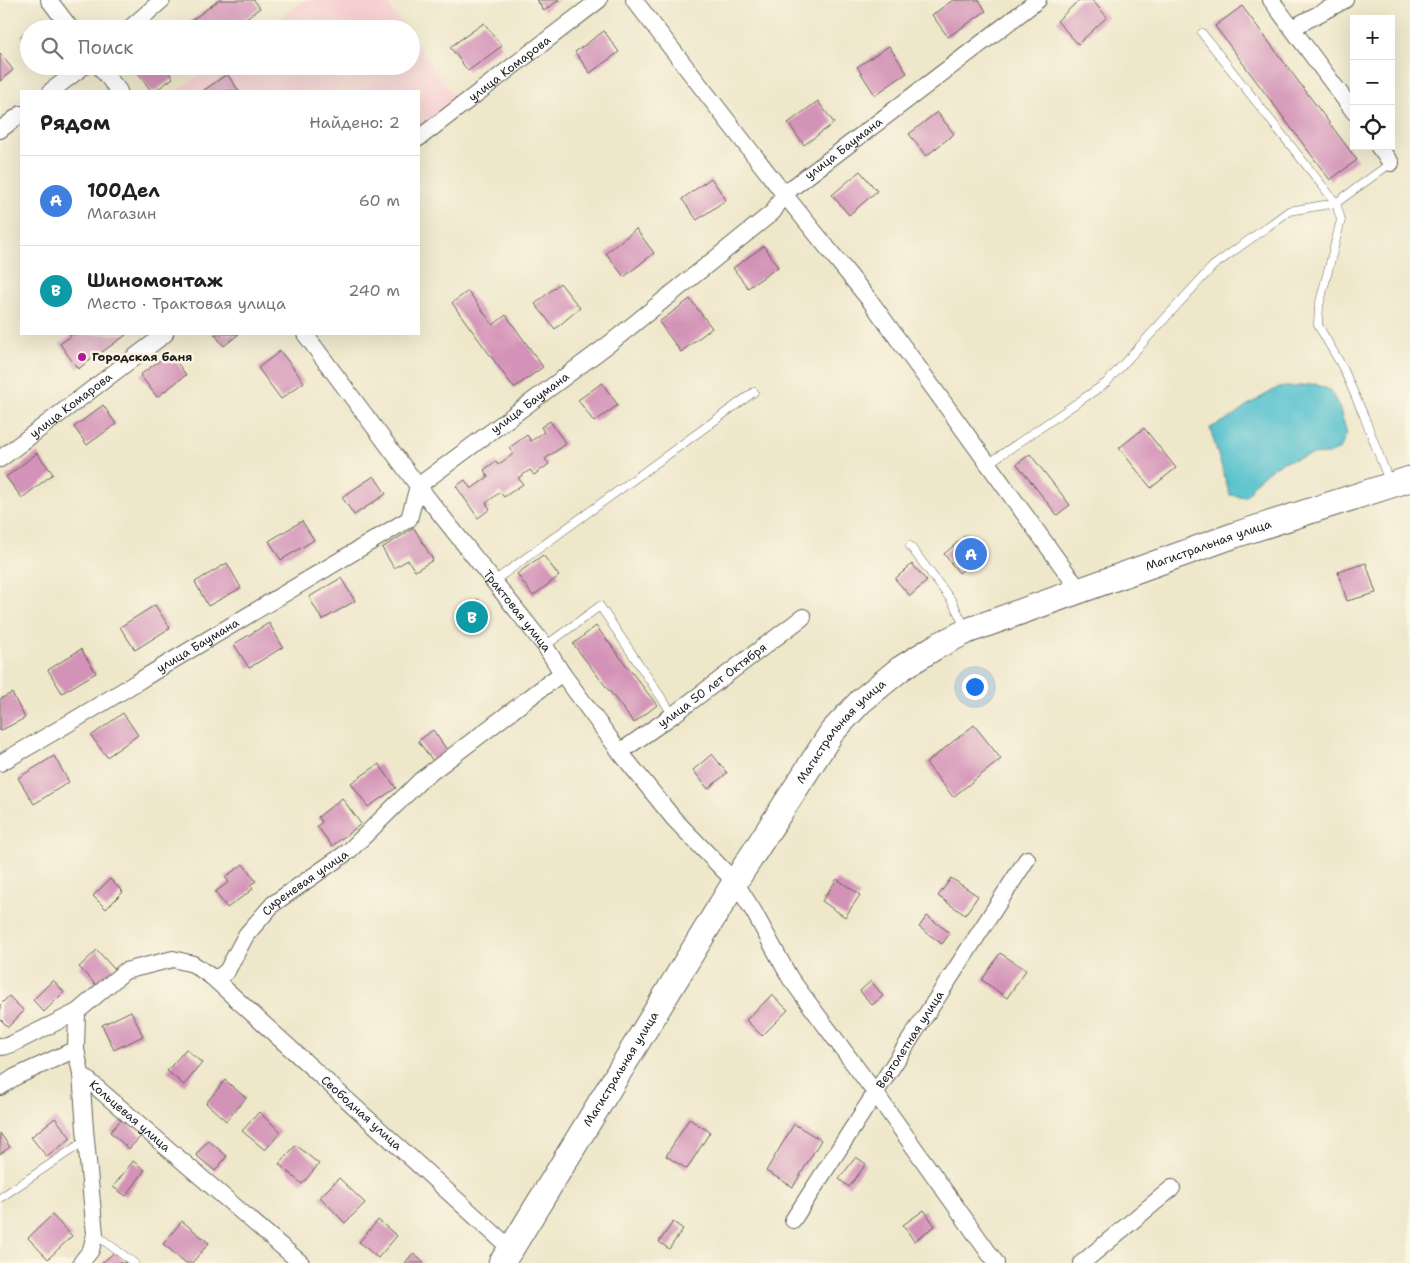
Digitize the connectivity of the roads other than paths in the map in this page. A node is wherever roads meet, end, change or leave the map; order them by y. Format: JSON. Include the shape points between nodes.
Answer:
{"nodes":[{"id":1,"x":49,"y":0,"type":"edge"},
{"id":2,"x":162,"y":0,"type":"edge"},
{"id":3,"x":599,"y":0,"type":"edge"},
{"id":4,"x":634,"y":0,"type":"edge"},
{"id":5,"x":1038,"y":0,"type":"edge"},
{"id":6,"x":1271,"y":0,"type":"edge"},
{"id":7,"x":1345,"y":0,"type":"edge"},
{"id":8,"x":64,"y":20,"type":"edge"},
{"id":9,"x":139,"y":20,"type":"edge"},
{"id":10,"x":1292,"y":28,"type":"junction"},
{"id":11,"x":1202,"y":33,"type":"dead end"},
{"id":12,"x":72,"y":75,"type":"edge"},
{"id":13,"x":106,"y":75,"type":"edge"},
{"id":14,"x":52,"y":90,"type":"edge"},
{"id":15,"x":118,"y":90,"type":"edge"},
{"id":16,"x":1350,"y":107,"type":"edge"},
{"id":17,"x":20,"y":115,"type":"edge"},
{"id":18,"x":0,"y":130,"type":"edge"},
{"id":19,"x":420,"y":137,"type":"edge"},
{"id":20,"x":1381,"y":150,"type":"edge"},
{"id":21,"x":1391,"y":163,"type":"joint"},
{"id":22,"x":784,"y":194,"type":"junction"},
{"id":23,"x":1336,"y":203,"type":"junction"},
{"id":24,"x":164,"y":335,"type":"edge"},
{"id":25,"x":306,"y":335,"type":"edge"},
{"id":26,"x":754,"y":392,"type":"dead end"},
{"id":27,"x":0,"y":459,"type":"edge"},
{"id":28,"x":989,"y":463,"type":"junction"},
{"id":29,"x":1400,"y":482,"type":"edge"},
{"id":30,"x":418,"y":486,"type":"junction"},
{"id":31,"x":910,"y":546,"type":"dead end"},
{"id":32,"x":494,"y":582,"type":"junction"},
{"id":33,"x":1080,"y":591,"type":"junction"},
{"id":34,"x":803,"y":617,"type":"dead end"},
{"id":35,"x":968,"y":631,"type":"junction"},
{"id":36,"x":545,"y":646,"type":"junction"},
{"id":37,"x":562,"y":673,"type":"junction"},
{"id":38,"x":673,"y":715,"type":"junction"},
{"id":39,"x":620,"y":752,"type":"junction"},
{"id":40,"x":0,"y":763,"type":"edge"},
{"id":41,"x":1027,"y":859,"type":"dead end"},
{"id":42,"x":735,"y":882,"type":"junction"},
{"id":43,"x":212,"y":977,"type":"junction"},
{"id":44,"x":77,"y":1012,"type":"junction"},
{"id":45,"x":0,"y":1046,"type":"edge"},
{"id":46,"x":76,"y":1049,"type":"junction"},
{"id":47,"x":81,"y":1074,"type":"junction"},
{"id":48,"x":0,"y":1087,"type":"edge"},
{"id":49,"x":876,"y":1094,"type":"junction"},
{"id":50,"x":86,"y":1140,"type":"junction"},
{"id":51,"x":1172,"y":1188,"type":"dead end"},
{"id":52,"x":0,"y":1198,"type":"edge"},
{"id":53,"x":793,"y":1220,"type":"dead end"},
{"id":54,"x":95,"y":1234,"type":"junction"},
{"id":55,"x":506,"y":1256,"type":"edge"},
{"id":56,"x":81,"y":1263,"type":"edge"},
{"id":57,"x":134,"y":1263,"type":"edge"},
{"id":58,"x":301,"y":1263,"type":"edge"},
{"id":59,"x":996,"y":1263,"type":"edge"},
{"id":60,"x":1082,"y":1263,"type":"edge"}],
"edges":[{"from":1,"to":8,"type":"street"},
{"from":2,"to":9,"type":"street"},
{"from":3,"to":19,"type":"street","name":"улица Комарова"},
{"from":4,"to":22,"type":"street"},
{"from":5,"to":22,"type":"street","name":"улица Баумана"},
{"from":6,"to":10,"type":"street"},
{"from":7,"to":10,"type":"street"},
{"from":10,"to":16,"type":"street"},
{"from":11,"to":23,"type":"lane"},
{"from":12,"to":14,"type":"street"},
{"from":13,"to":15,"type":"street"},
{"from":17,"to":18,"type":"street"},
{"from":20,"to":21,"type":"street"},
{"from":21,"to":23,"type":"lane"},
{"from":22,"to":28,"type":"street","via":[[871,302]]},
{"from":22,"to":30,"type":"street","name":"улица Баумана","via":[[773,212],[610,344]]},
{"from":23,"to":28,"type":"lane","via":[[1289,211],[1213,266],[1106,383]]},
{"from":23,"to":29,"type":"lane","via":[[1341,220],[1319,306],[1318,325],[1343,368],[1382,460]]},
{"from":24,"to":27,"type":"street","name":"улица Комарова"},
{"from":25,"to":30,"type":"street","name":"Трактовая улица"},
{"from":26,"to":32,"type":"lane"},
{"from":28,"to":33,"type":"street"},
{"from":29,"to":33,"type":"main road","name":"Магистральная улица","via":[[1235,535]]},
{"from":30,"to":32,"type":"street","name":"Трактовая улица"},
{"from":30,"to":40,"type":"street","name":"улица Баумана","via":[[409,519]]},
{"from":31,"to":35,"type":"lane","via":[[952,601]]},
{"from":32,"to":36,"type":"street","name":"Трактовая улица"},
{"from":33,"to":35,"type":"main road","name":"Магистральная улица"},
{"from":34,"to":38,"type":"street","name":"улица 50 лет Октября"},
{"from":35,"to":42,"type":"main road","name":"Магистральная улица","via":[[900,669],[861,701],[832,732]]},
{"from":36,"to":37,"type":"street","name":"Трактовая улица"},
{"from":36,"to":38,"type":"lane","via":[[600,606]]},
{"from":37,"to":39,"type":"street","name":"Трактовая улица"},
{"from":37,"to":43,"type":"street","name":"Сиреневая улица","via":[[421,780],[349,851],[273,904],[246,934],[227,971],[219,977]]},
{"from":38,"to":39,"type":"street","name":"улица 50 лет Октября"},
{"from":39,"to":42,"type":"street","name":"Трактовая улица","via":[[674,818]]},
{"from":41,"to":49,"type":"street","name":"Вертолетная улица"},
{"from":42,"to":49,"type":"street","name":"Трактовая улица","via":[[790,978]]},
{"from":42,"to":55,"type":"main road","name":"Магистральная улица"},
{"from":43,"to":44,"type":"street","via":[[193,964],[173,959],[125,971]]},
{"from":43,"to":55,"type":"street","name":"Свободная улица"},
{"from":44,"to":45,"type":"street","via":[[12,1044]]},
{"from":44,"to":46,"type":"street"},
{"from":46,"to":47,"type":"street"},
{"from":46,"to":48,"type":"street","via":[[15,1076]]},
{"from":47,"to":50,"type":"street","name":"Кольцевая улица"},
{"from":47,"to":58,"type":"street","name":"Кольцевая улица"},
{"from":49,"to":53,"type":"street","name":"Вертолетная улица"},
{"from":49,"to":59,"type":"street","name":"Трактовая улица"},
{"from":50,"to":52,"type":"lane"},
{"from":50,"to":54,"type":"street","name":"Кольцевая улица"},
{"from":51,"to":60,"type":"street"},
{"from":54,"to":56,"type":"street","name":"Кольцевая улица","via":[[91,1250]]},
{"from":54,"to":57,"type":"lane"}]}
